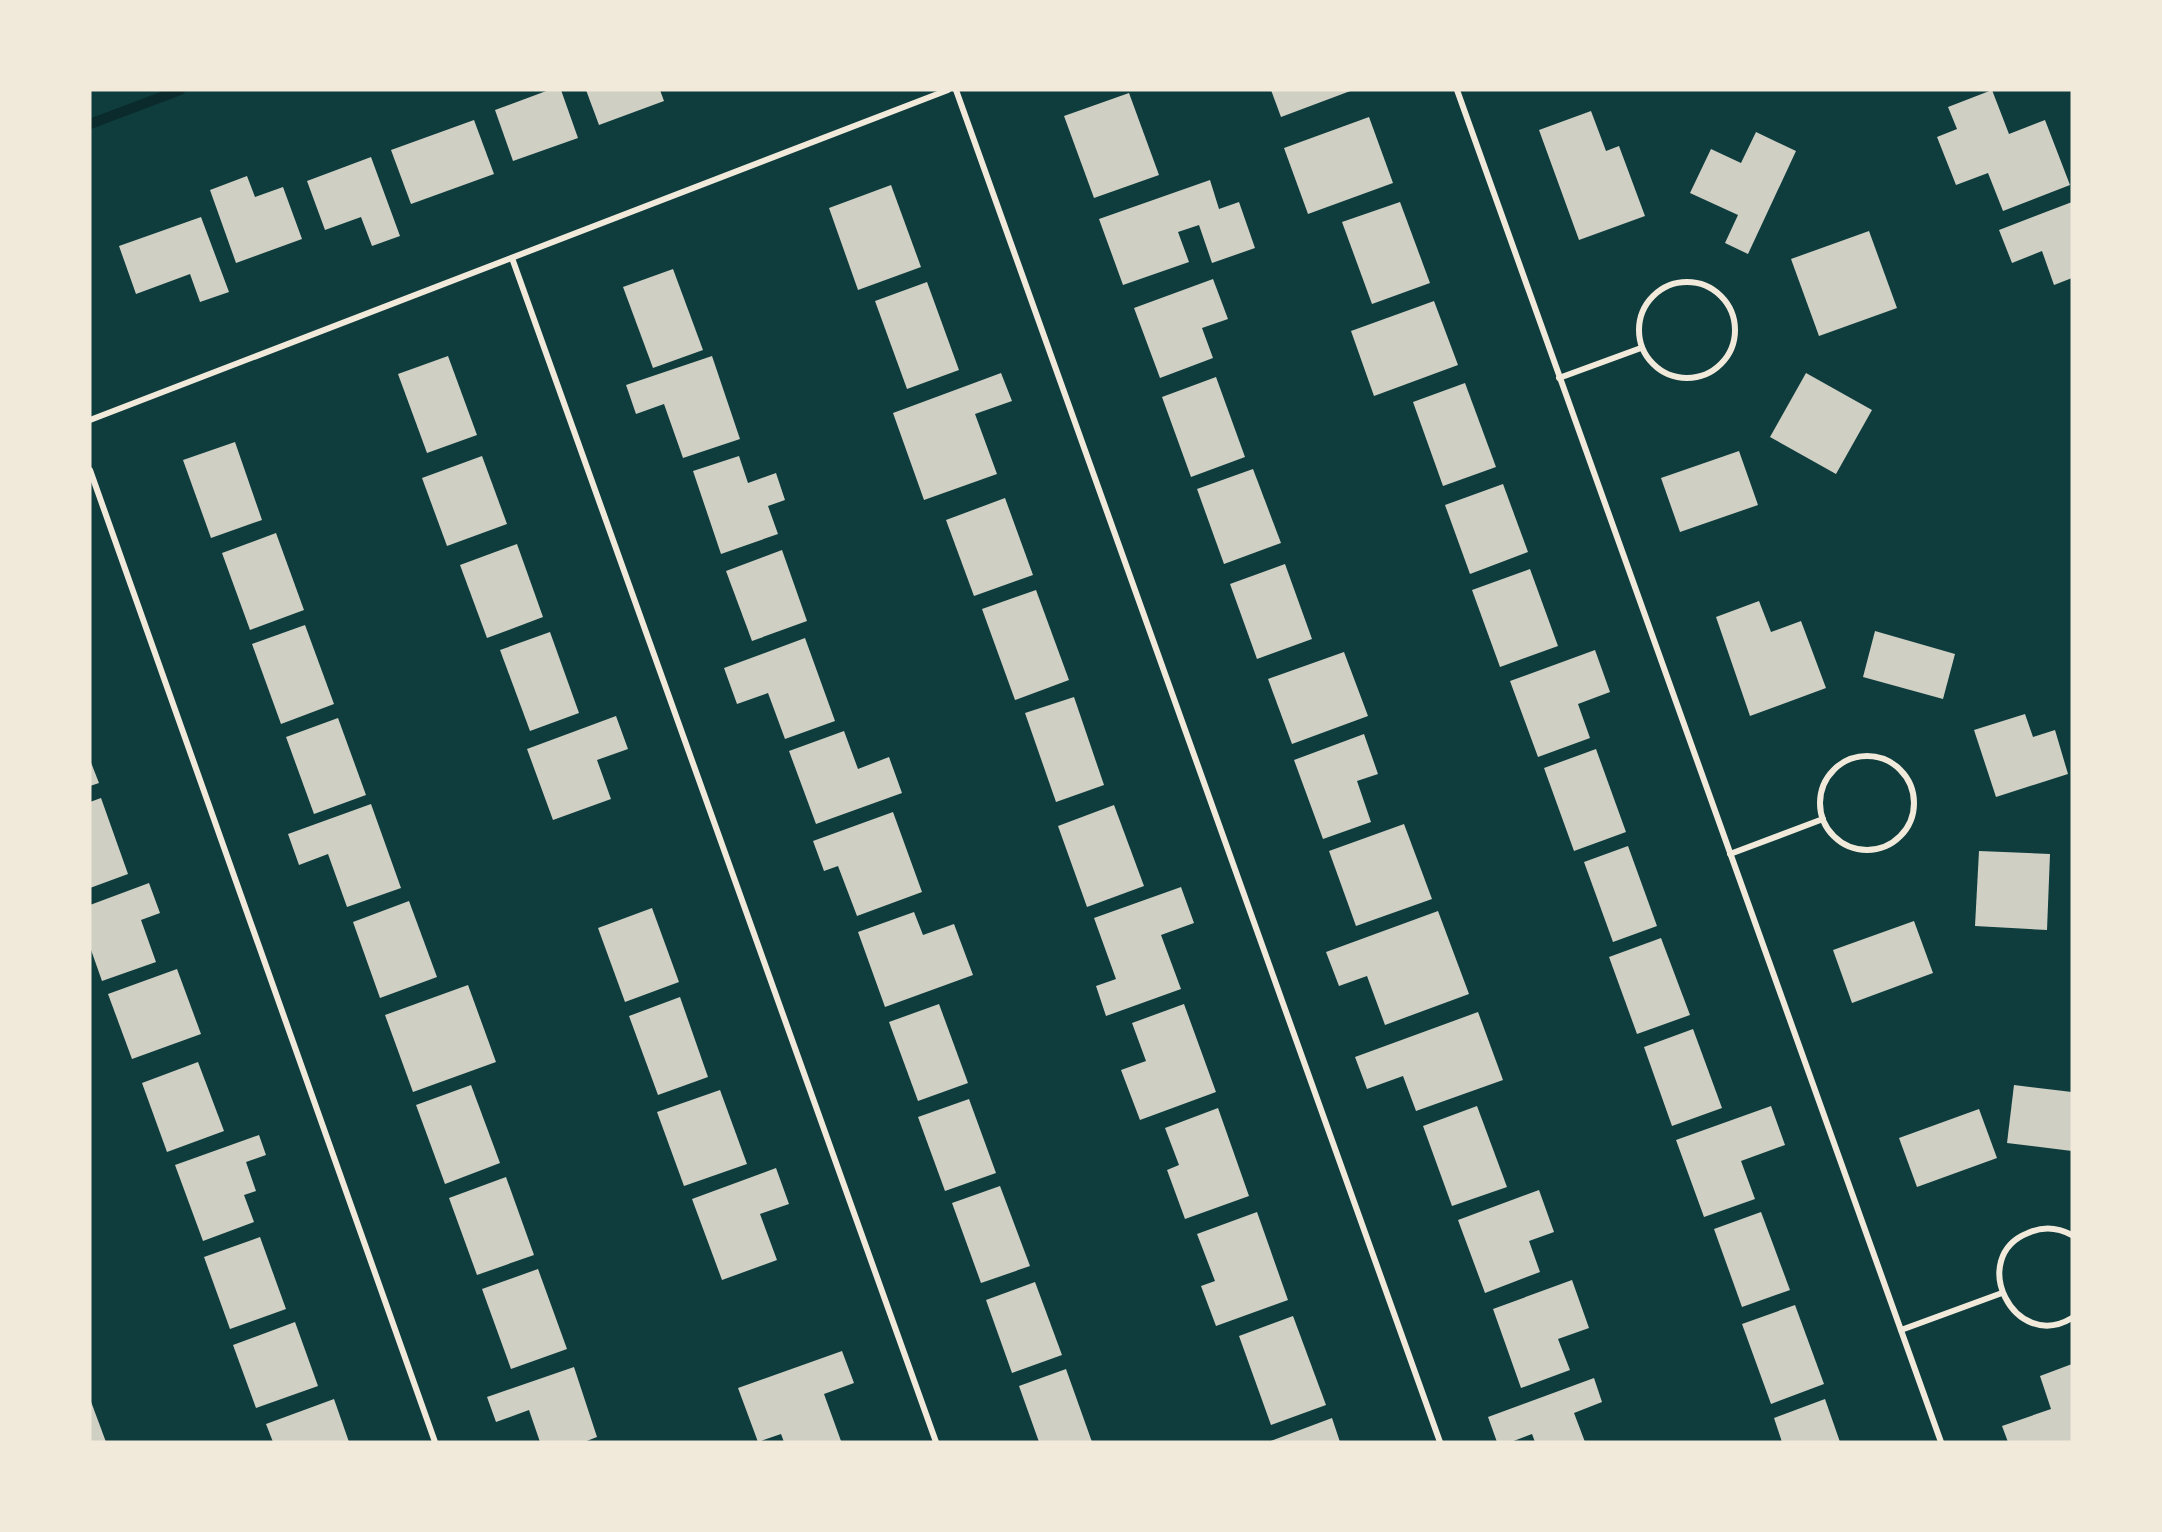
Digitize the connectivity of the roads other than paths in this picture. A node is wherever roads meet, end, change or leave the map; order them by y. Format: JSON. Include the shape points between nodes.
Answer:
{"nodes":[{"id":1,"x":948,"y":90,"type":"edge"},
{"id":2,"x":956,"y":90,"type":"edge"},
{"id":3,"x":1457,"y":90,"type":"edge"},
{"id":4,"x":512,"y":258,"type":"junction"},
{"id":5,"x":1641,"y":348,"type":"junction"},
{"id":6,"x":1559,"y":378,"type":"junction"},
{"id":7,"x":90,"y":420,"type":"edge"},
{"id":8,"x":90,"y":470,"type":"edge"},
{"id":9,"x":1823,"y":819,"type":"junction"},
{"id":10,"x":1730,"y":854,"type":"junction"},
{"id":11,"x":2072,"y":1235,"type":"edge"},
{"id":12,"x":2002,"y":1293,"type":"junction"},
{"id":13,"x":2072,"y":1318,"type":"edge"},
{"id":14,"x":1901,"y":1330,"type":"junction"},
{"id":15,"x":435,"y":1442,"type":"edge"},
{"id":16,"x":936,"y":1442,"type":"edge"},
{"id":17,"x":1440,"y":1442,"type":"edge"},
{"id":18,"x":1941,"y":1442,"type":"edge"}],
"edges":[{"from":1,"to":4,"type":"street"},
{"from":2,"to":17,"type":"street"},
{"from":3,"to":6,"type":"street"},
{"from":4,"to":7,"type":"street"},
{"from":4,"to":16,"type":"street"},
{"from":5,"to":5,"type":"street","via":[[1639,324],[1646,303],[1669,284],[1685,281],[1714,289],[1732,314],[1732,347],[1724,361],[1703,375],[1679,378],[1663,372]]},
{"from":5,"to":6,"type":"street"},
{"from":6,"to":10,"type":"street"},
{"from":8,"to":15,"type":"street"},
{"from":9,"to":9,"type":"street","via":[[1820,804],[1829,776],[1852,758],[1882,758],[1905,776],[1912,790],[1911,821],[1902,835],[1874,850],[1843,843]]},
{"from":9,"to":10,"type":"street"},
{"from":10,"to":14,"type":"street"},
{"from":11,"to":12,"type":"street","via":[[2054,1228],[2038,1228],[2022,1235],[2002,1260]]},
{"from":12,"to":13,"type":"street","via":[[2021,1317],[2035,1323],[2051,1325]]},
{"from":12,"to":14,"type":"street"},
{"from":14,"to":18,"type":"street"}]}
